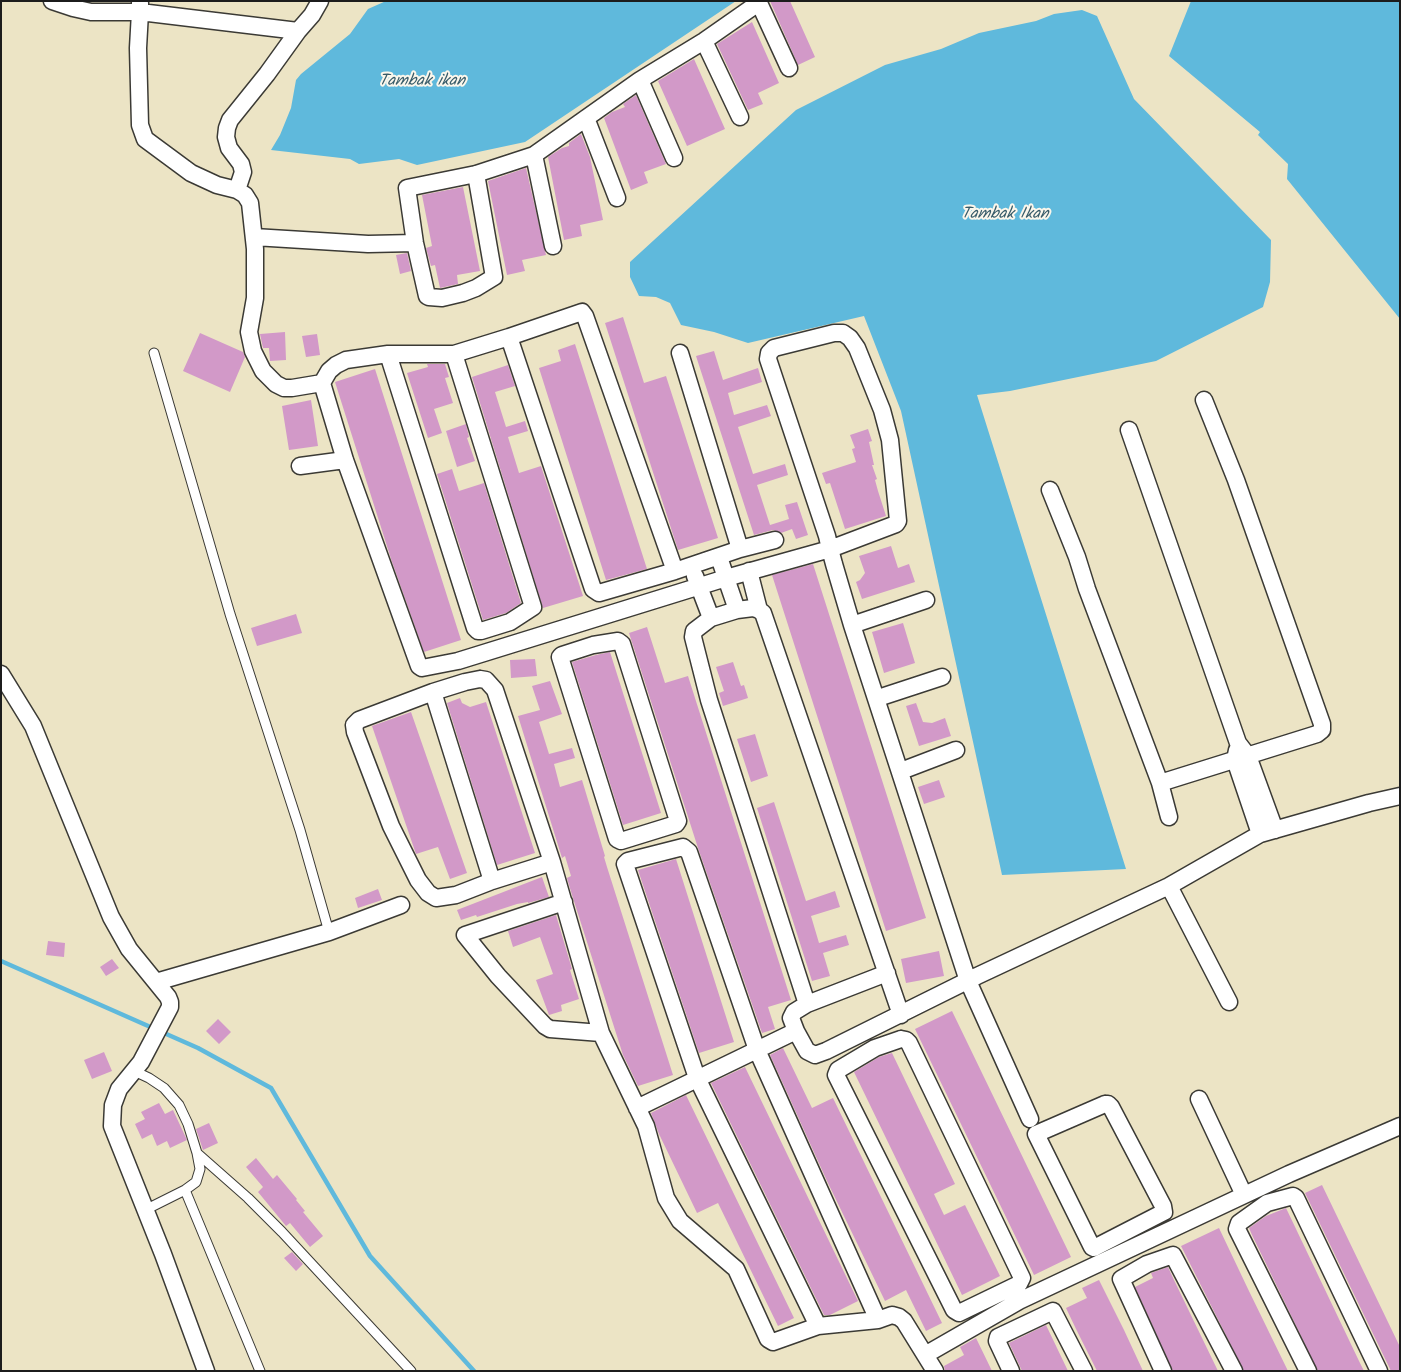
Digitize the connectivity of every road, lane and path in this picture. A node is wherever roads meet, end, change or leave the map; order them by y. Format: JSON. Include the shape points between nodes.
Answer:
{"nodes":[{"id":1,"x":52,"y":1,"type":"edge"},
{"id":2,"x":320,"y":1,"type":"edge"},
{"id":3,"x":140,"y":7,"type":"edge"},
{"id":4,"x":298,"y":31,"type":"junction"},
{"id":5,"x":704,"y":41,"type":"junction"},
{"id":6,"x":788,"y":68,"type":"dead end"},
{"id":7,"x":640,"y":80,"type":"junction"},
{"id":8,"x":740,"y":117,"type":"dead end"},
{"id":9,"x":586,"y":118,"type":"junction"},
{"id":10,"x":534,"y":155,"type":"junction"},
{"id":11,"x":674,"y":158,"type":"dead end"},
{"id":12,"x":476,"y":174,"type":"junction"},
{"id":13,"x":237,"y":190,"type":"junction"},
{"id":14,"x":617,"y":198,"type":"dead end"},
{"id":15,"x":254,"y":237,"type":"junction"},
{"id":16,"x":415,"y":243,"type":"junction"},
{"id":17,"x":554,"y":246,"type":"dead end"},
{"id":18,"x":509,"y":338,"type":"junction"},
{"id":19,"x":154,"y":353,"type":"dead end"},
{"id":20,"x":388,"y":354,"type":"junction"},
{"id":21,"x":454,"y":354,"type":"junction"},
{"id":22,"x":680,"y":354,"type":"dead end"},
{"id":23,"x":322,"y":383,"type":"junction"},
{"id":24,"x":1204,"y":400,"type":"dead end"},
{"id":25,"x":1129,"y":430,"type":"dead end"},
{"id":26,"x":345,"y":460,"type":"junction"},
{"id":27,"x":300,"y":466,"type":"dead end"},
{"id":28,"x":1050,"y":490,"type":"dead end"},
{"id":29,"x":775,"y":540,"type":"dead end"},
{"id":30,"x":740,"y":549,"type":"junction"},
{"id":31,"x":830,"y":549,"type":"junction"},
{"id":32,"x":719,"y":557,"type":"junction"},
{"id":33,"x":692,"y":565,"type":"junction"},
{"id":34,"x":675,"y":571,"type":"junction"},
{"id":35,"x":750,"y":572,"type":"junction"},
{"id":36,"x":726,"y":578,"type":"junction"},
{"id":37,"x":699,"y":586,"type":"junction"},
{"id":38,"x":926,"y":600,"type":"dead end"},
{"id":39,"x":737,"y":610,"type":"junction"},
{"id":40,"x":759,"y":610,"type":"junction"},
{"id":41,"x":711,"y":618,"type":"junction"},
{"id":42,"x":510,"y":622,"type":"junction"},
{"id":43,"x":587,"y":622,"type":"junction"},
{"id":44,"x":852,"y":625,"type":"junction"},
{"id":45,"x":518,"y":642,"type":"junction"},
{"id":46,"x":593,"y":645,"type":"junction"},
{"id":47,"x":458,"y":661,"type":"junction"},
{"id":48,"x":1,"y":674,"type":"edge"},
{"id":49,"x":942,"y":677,"type":"dead end"},
{"id":50,"x":465,"y":682,"type":"junction"},
{"id":51,"x":433,"y":692,"type":"junction"},
{"id":52,"x":878,"y":698,"type":"junction"},
{"id":53,"x":956,"y":750,"type":"dead end"},
{"id":54,"x":1242,"y":758,"type":"junction"},
{"id":55,"x":901,"y":771,"type":"junction"},
{"id":56,"x":1160,"y":783,"type":"junction"},
{"id":57,"x":1400,"y":796,"type":"edge"},
{"id":58,"x":1169,"y":817,"type":"dead end"},
{"id":59,"x":1268,"y":832,"type":"junction"},
{"id":60,"x":552,"y":862,"type":"junction"},
{"id":61,"x":492,"y":881,"type":"junction"},
{"id":62,"x":1169,"y":886,"type":"junction"},
{"id":63,"x":564,"y":902,"type":"junction"},
{"id":64,"x":401,"y":905,"type":"dead end"},
{"id":65,"x":329,"y":932,"type":"junction"},
{"id":66,"x":887,"y":973,"type":"junction"},
{"id":67,"x":968,"y":981,"type":"junction"},
{"id":68,"x":156,"y":982,"type":"junction"},
{"id":69,"x":1229,"y":1002,"type":"dead end"},
{"id":70,"x":806,"y":1004,"type":"junction"},
{"id":71,"x":901,"y":1015,"type":"junction"},
{"id":72,"x":796,"y":1031,"type":"junction"},
{"id":73,"x":867,"y":1031,"type":"junction"},
{"id":74,"x":601,"y":1033,"type":"junction"},
{"id":75,"x":875,"y":1048,"type":"junction"},
{"id":76,"x":757,"y":1050,"type":"junction"},
{"id":77,"x":138,"y":1067,"type":"junction"},
{"id":78,"x":697,"y":1078,"type":"junction"},
{"id":79,"x":1199,"y":1099,"type":"dead end"},
{"id":80,"x":636,"y":1108,"type":"junction"},
{"id":81,"x":1030,"y":1119,"type":"dead end"},
{"id":82,"x":1400,"y":1126,"type":"edge"},
{"id":83,"x":197,"y":1153,"type":"junction"},
{"id":84,"x":1261,"y":1187,"type":"junction"},
{"id":85,"x":185,"y":1190,"type":"junction"},
{"id":86,"x":1244,"y":1195,"type":"junction"},
{"id":87,"x":1268,"y":1203,"type":"junction"},
{"id":88,"x":145,"y":1210,"type":"junction"},
{"id":89,"x":1130,"y":1230,"type":"junction"},
{"id":90,"x":1138,"y":1245,"type":"junction"},
{"id":91,"x":1147,"y":1264,"type":"junction"},
{"id":92,"x":1019,"y":1301,"type":"junction"},
{"id":93,"x":878,"y":1320,"type":"junction"},
{"id":94,"x":1028,"y":1322,"type":"junction"},
{"id":95,"x":818,"y":1326,"type":"junction"},
{"id":96,"x":925,"y":1354,"type":"junction"},
{"id":97,"x":206,"y":1371,"type":"edge"},
{"id":98,"x":260,"y":1371,"type":"edge"},
{"id":99,"x":411,"y":1371,"type":"edge"},
{"id":100,"x":935,"y":1371,"type":"edge"},
{"id":101,"x":1011,"y":1371,"type":"edge"},
{"id":102,"x":1084,"y":1371,"type":"edge"},
{"id":103,"x":1163,"y":1371,"type":"edge"},
{"id":104,"x":1234,"y":1371,"type":"edge"},
{"id":105,"x":1308,"y":1371,"type":"edge"},
{"id":106,"x":1379,"y":1371,"type":"edge"}],
"edges":[{"from":1,"to":3,"type":"street","via":[[92,12]]},
{"from":2,"to":4,"type":"street"},
{"from":3,"to":4,"type":"street"},
{"from":3,"to":13,"type":"street","via":[[138,48],[143,134],[148,142],[191,173]]},
{"from":4,"to":13,"type":"street","via":[[234,114],[227,128],[228,148],[241,164],[243,172]]},
{"from":5,"to":6,"type":"street","via":[[758,4]]},
{"from":5,"to":7,"type":"street"},
{"from":5,"to":8,"type":"street"},
{"from":7,"to":9,"type":"street"},
{"from":7,"to":11,"type":"street"},
{"from":9,"to":10,"type":"street"},
{"from":9,"to":14,"type":"street"},
{"from":10,"to":12,"type":"street"},
{"from":10,"to":17,"type":"street"},
{"from":12,"to":16,"type":"street","via":[[407,188]]},
{"from":12,"to":16,"type":"street","via":[[494,277],[463,293],[429,298]]},
{"from":13,"to":15,"type":"street","via":[[250,203]]},
{"from":15,"to":16,"type":"street","via":[[368,244]]},
{"from":15,"to":23,"type":"street","via":[[255,298],[250,332],[259,364],[276,384],[284,388]]},
{"from":18,"to":21,"type":"street"},
{"from":18,"to":34,"type":"street","via":[[593,589],[599,593]]},
{"from":18,"to":34,"type":"street","via":[[579,312],[585,316]]},
{"from":19,"to":65,"type":"lane","via":[[230,614],[300,830]]},
{"from":20,"to":21,"type":"street"},
{"from":20,"to":23,"type":"street","via":[[346,360],[329,371]]},
{"from":20,"to":42,"type":"street","via":[[475,628],[481,631]]},
{"from":21,"to":42,"type":"street","via":[[534,607]]},
{"from":22,"to":30,"type":"street"},
{"from":23,"to":26,"type":"street"},
{"from":24,"to":54,"type":"street","via":[[1236,480],[1322,724],[1322,730],[1316,734]]},
{"from":25,"to":54,"type":"street"},
{"from":26,"to":27,"type":"street"},
{"from":26,"to":47,"type":"street","via":[[417,663],[422,668]]},
{"from":28,"to":56,"type":"street"},
{"from":29,"to":30,"type":"street"},
{"from":30,"to":32,"type":"street"},
{"from":31,"to":31,"type":"street","via":[[893,526],[898,520],[890,440],[882,410],[856,348],[842,333],[774,348],[768,359]]},
{"from":31,"to":35,"type":"street"},
{"from":31,"to":44,"type":"street"},
{"from":32,"to":33,"type":"street"},
{"from":32,"to":36,"type":"street"},
{"from":33,"to":34,"type":"street"},
{"from":33,"to":37,"type":"street"},
{"from":35,"to":36,"type":"street"},
{"from":35,"to":40,"type":"street"},
{"from":36,"to":37,"type":"street"},
{"from":36,"to":39,"type":"street"},
{"from":37,"to":41,"type":"street"},
{"from":37,"to":43,"type":"street"},
{"from":38,"to":44,"type":"street"},
{"from":39,"to":40,"type":"street"},
{"from":39,"to":41,"type":"street"},
{"from":40,"to":66,"type":"street","via":[[767,621]]},
{"from":41,"to":70,"type":"street","via":[[694,631],[692,637]]},
{"from":42,"to":45,"type":"street"},
{"from":43,"to":45,"type":"street"},
{"from":43,"to":46,"type":"street"},
{"from":44,"to":52,"type":"street"},
{"from":45,"to":47,"type":"street"},
{"from":46,"to":46,"type":"street","via":[[560,657],[616,839],[621,842],[678,822],[622,644],[618,641]]},
{"from":47,"to":50,"type":"street"},
{"from":48,"to":68,"type":"street","via":[[33,726],[111,917],[129,949]]},
{"from":49,"to":52,"type":"street"},
{"from":50,"to":51,"type":"street"},
{"from":50,"to":60,"type":"street","via":[[486,680],[495,690]]},
{"from":51,"to":61,"type":"street"},
{"from":51,"to":61,"type":"street","via":[[359,720],[354,725],[355,732],[391,826],[428,893],[436,898],[446,897]]},
{"from":52,"to":55,"type":"street"},
{"from":53,"to":55,"type":"street"},
{"from":54,"to":56,"type":"street"},
{"from":54,"to":59,"type":"street"},
{"from":55,"to":67,"type":"street"},
{"from":56,"to":58,"type":"street"},
{"from":57,"to":59,"type":"street"},
{"from":59,"to":62,"type":"street"},
{"from":60,"to":61,"type":"street"},
{"from":60,"to":63,"type":"street"},
{"from":62,"to":67,"type":"street"},
{"from":62,"to":69,"type":"street"},
{"from":63,"to":74,"type":"street"},
{"from":63,"to":74,"type":"street","via":[[465,935],[545,1026]]},
{"from":64,"to":65,"type":"street"},
{"from":65,"to":68,"type":"street"},
{"from":66,"to":70,"type":"street"},
{"from":66,"to":71,"type":"street"},
{"from":67,"to":71,"type":"street"},
{"from":67,"to":81,"type":"street"},
{"from":68,"to":77,"type":"street","via":[[168,997],[170,1007]]},
{"from":70,"to":72,"type":"street","via":[[792,1014]]},
{"from":71,"to":73,"type":"street"},
{"from":72,"to":73,"type":"street","via":[[807,1051],[815,1055]]},
{"from":72,"to":76,"type":"street"},
{"from":73,"to":75,"type":"street"},
{"from":74,"to":80,"type":"street"},
{"from":75,"to":75,"type":"street","via":[[838,1070],[836,1075],[954,1310],[959,1312],[1019,1284],[1022,1278],[909,1043],[901,1039]]},
{"from":76,"to":78,"type":"street"},
{"from":76,"to":78,"type":"street","via":[[689,852],[683,847],[628,861],[626,864]]},
{"from":76,"to":93,"type":"street"},
{"from":77,"to":83,"type":"lane","via":[[179,1105]]},
{"from":77,"to":88,"type":"street","via":[[119,1089],[113,1105],[112,1126]]},
{"from":78,"to":80,"type":"street"},
{"from":78,"to":95,"type":"street"},
{"from":79,"to":86,"type":"street"},
{"from":80,"to":95,"type":"street","via":[[646,1126],[659,1179],[672,1211],[736,1269],[768,1339],[773,1342]]},
{"from":82,"to":84,"type":"street"},
{"from":83,"to":85,"type":"lane","via":[[199,1174],[196,1182]]},
{"from":83,"to":99,"type":"lane","via":[[282,1232]]},
{"from":84,"to":86,"type":"street"},
{"from":84,"to":87,"type":"street"},
{"from":85,"to":88,"type":"lane"},
{"from":85,"to":98,"type":"lane"},
{"from":86,"to":90,"type":"street"},
{"from":87,"to":105,"type":"street","via":[[1239,1223],[1238,1229]]},
{"from":87,"to":106,"type":"street","via":[[1296,1198]]},
{"from":88,"to":97,"type":"street"},
{"from":89,"to":89,"type":"street","via":[[1160,1215],[1164,1212],[1163,1206],[1108,1104],[1036,1134],[1092,1247]]},
{"from":89,"to":90,"type":"street"},
{"from":90,"to":91,"type":"street"},
{"from":90,"to":92,"type":"street"},
{"from":91,"to":103,"type":"street","via":[[1121,1281]]},
{"from":91,"to":104,"type":"street","via":[[1175,1256]]},
{"from":92,"to":94,"type":"street"},
{"from":92,"to":96,"type":"street"},
{"from":93,"to":95,"type":"street"},
{"from":93,"to":96,"type":"street","via":[[892,1315],[900,1317]]},
{"from":94,"to":101,"type":"street","via":[[998,1337]]},
{"from":94,"to":102,"type":"street","via":[[1054,1312]]},
{"from":96,"to":100,"type":"street"}]}
